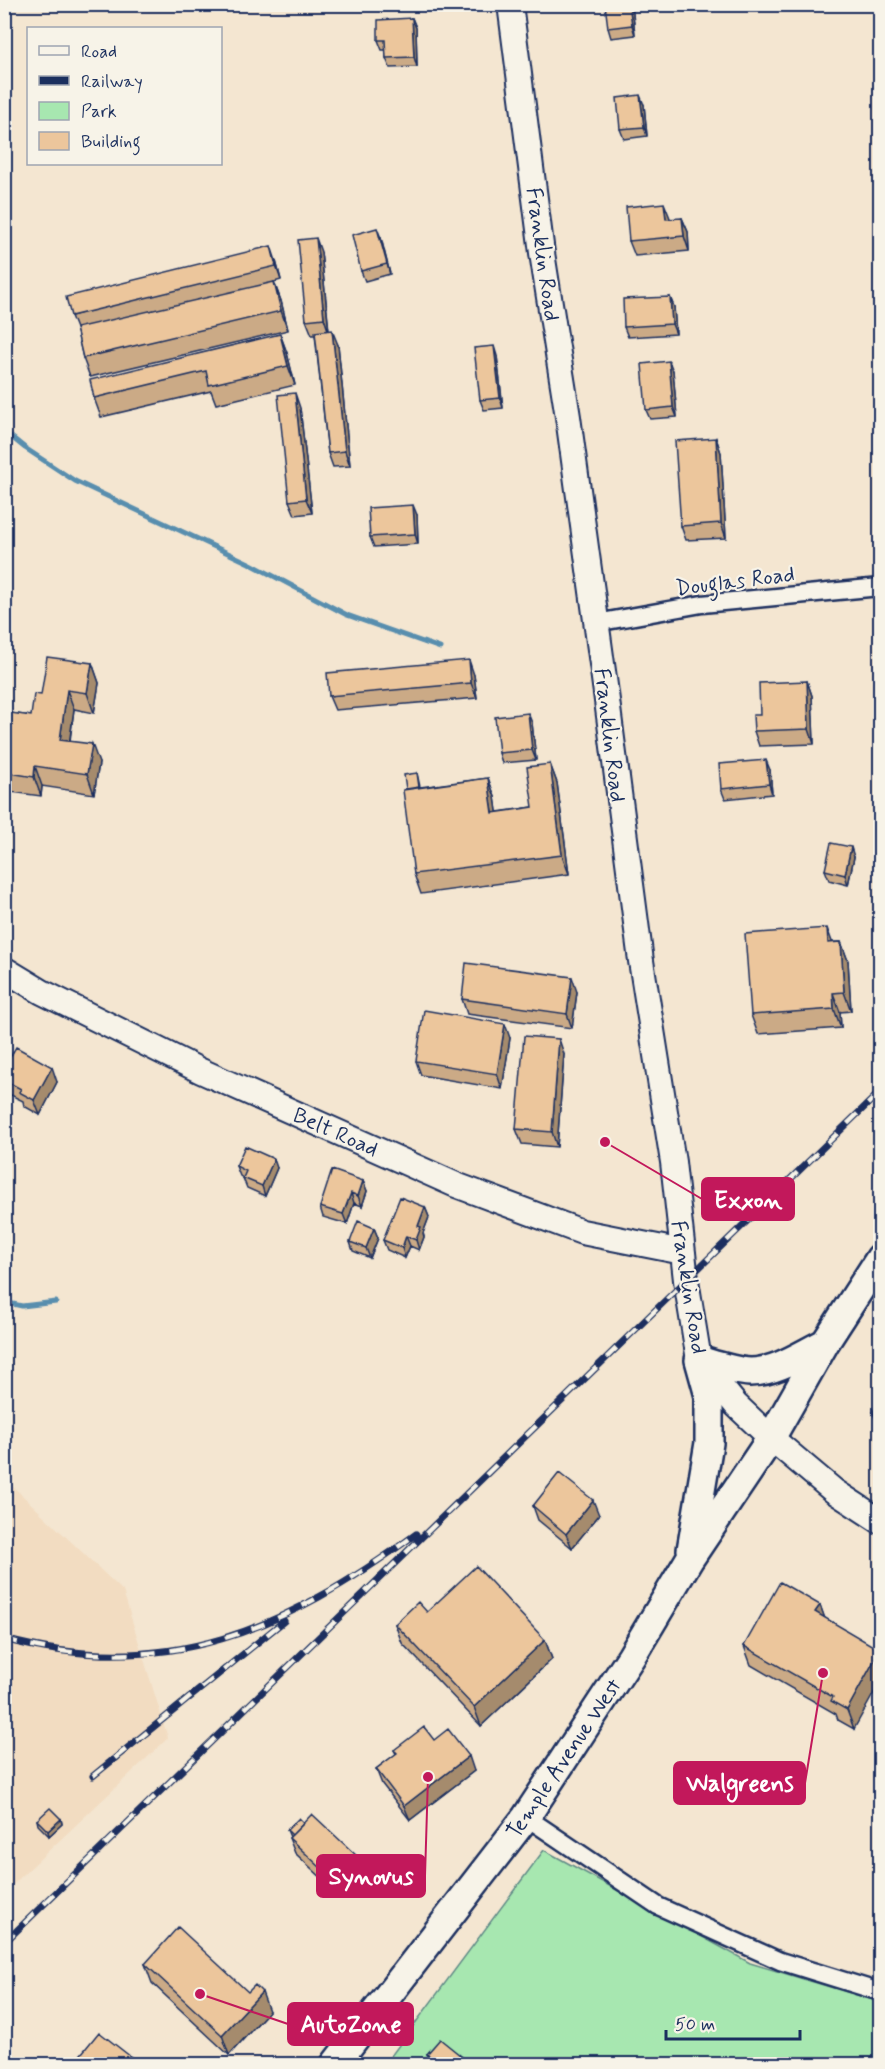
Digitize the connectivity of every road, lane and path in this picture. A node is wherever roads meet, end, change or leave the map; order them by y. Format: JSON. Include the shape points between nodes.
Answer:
{"nodes":[{"id":1,"x":510,"y":4,"type":"edge"},
{"id":2,"x":880,"y":587,"type":"edge"},
{"id":3,"x":596,"y":623,"type":"junction"},
{"id":4,"x":4,"y":969,"type":"edge"},
{"id":5,"x":683,"y":1252,"type":"junction"},
{"id":6,"x":880,"y":1258,"type":"edge"},
{"id":7,"x":825,"y":1343,"type":"junction"},
{"id":8,"x":699,"y":1360,"type":"junction"},
{"id":9,"x":771,"y":1438,"type":"junction"},
{"id":10,"x":880,"y":1521,"type":"edge"},
{"id":11,"x":689,"y":1560,"type":"junction"},
{"id":12,"x":526,"y":1817,"type":"junction"},
{"id":13,"x":880,"y":1992,"type":"edge"},
{"id":14,"x":335,"y":2064,"type":"edge"}],
"edges":[{"from":1,"to":3,"type":"main road","name":"Franklin Road"},
{"from":2,"to":3,"type":"street","name":"Douglas Road","via":[[702,604]]},
{"from":3,"to":5,"type":"main road","name":"Franklin Road"},
{"from":4,"to":5,"type":"main road","name":"Belt Road","via":[[201,1071],[456,1185],[582,1232]]},
{"from":5,"to":8,"type":"main road","name":"Franklin Road"},
{"from":6,"to":7,"type":"main road","name":"Temple Avenue West"},
{"from":7,"to":8,"type":"main road","via":[[764,1371],[734,1370]]},
{"from":7,"to":9,"type":"main road","name":"Temple Avenue West"},
{"from":8,"to":9,"type":"main road","name":"Franklin Road","via":[[736,1405]]},
{"from":8,"to":11,"type":"main road","via":[[709,1396],[709,1443]]},
{"from":9,"to":10,"type":"main road","name":"Franklin Road","via":[[834,1491]]},
{"from":9,"to":11,"type":"main road","name":"Temple Avenue West"},
{"from":11,"to":12,"type":"main road","name":"Temple Avenue West"},
{"from":12,"to":13,"type":"street","via":[[658,1906],[780,1961]]},
{"from":12,"to":14,"type":"main road","name":"Temple Avenue West"}]}
